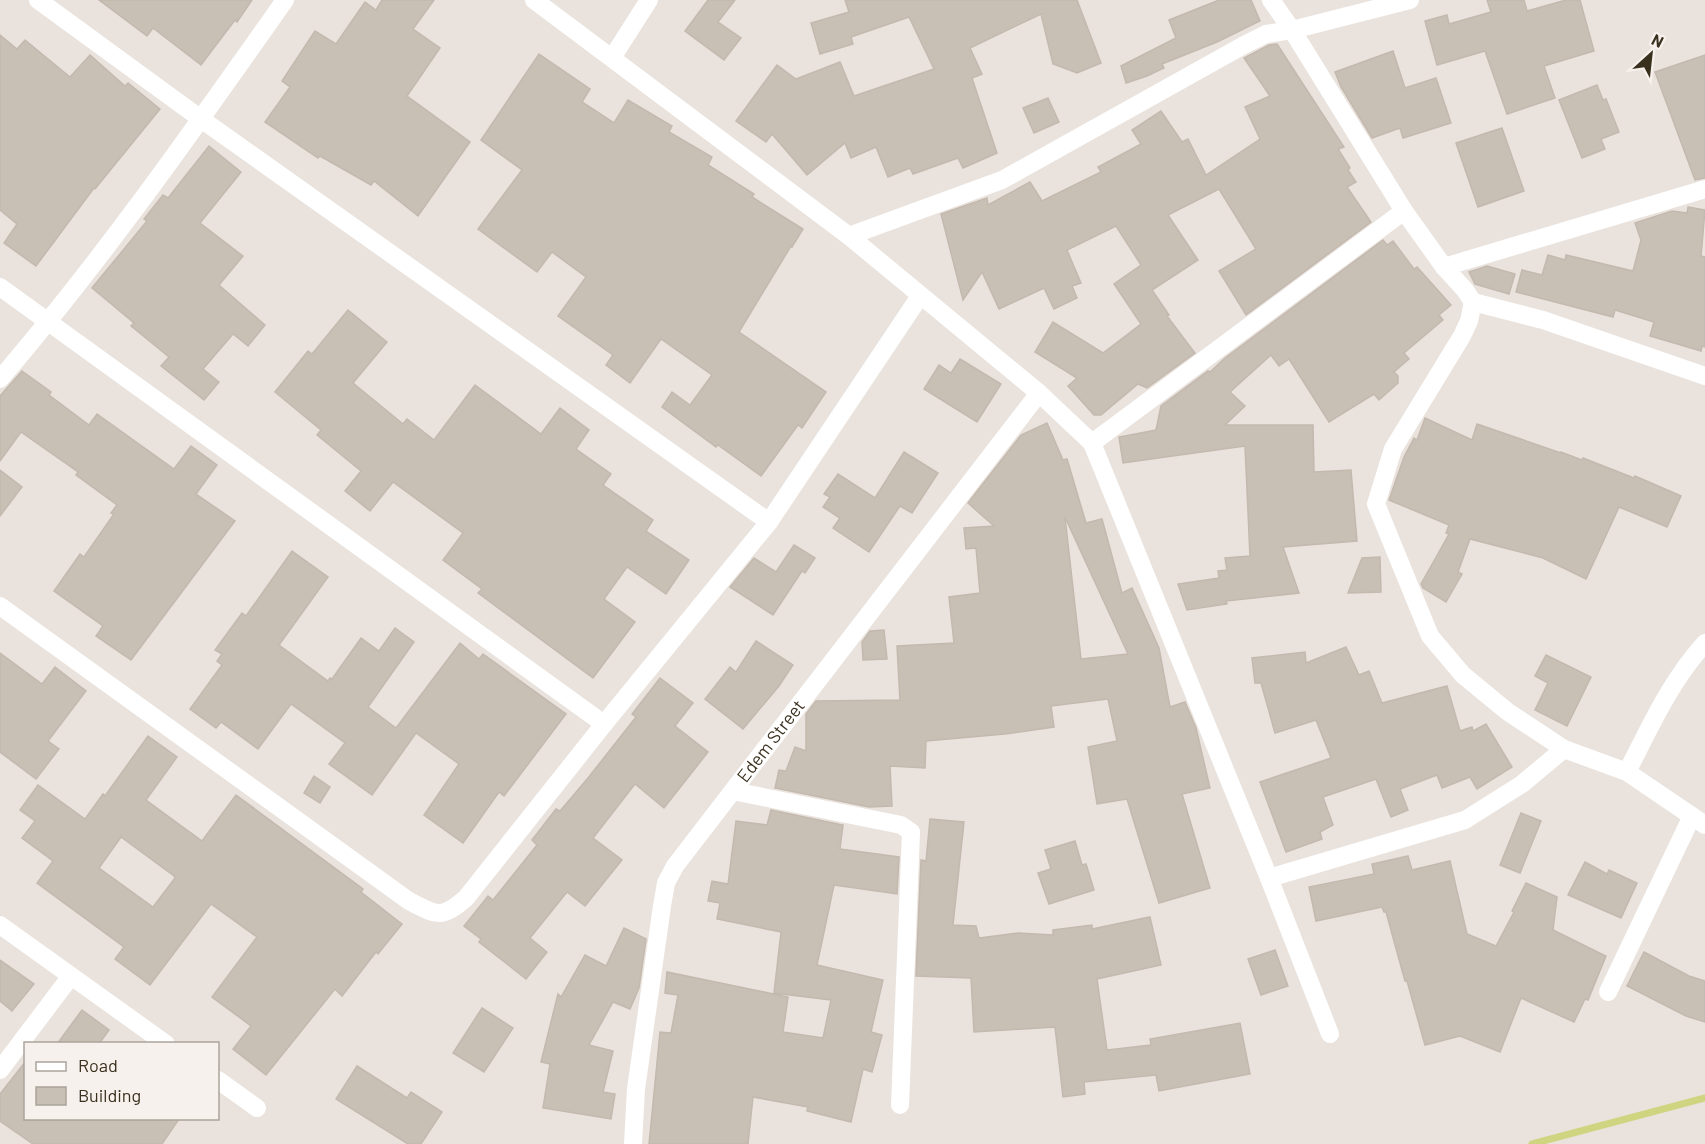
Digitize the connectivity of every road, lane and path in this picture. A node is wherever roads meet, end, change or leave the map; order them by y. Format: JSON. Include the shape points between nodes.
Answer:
{"nodes":[{"id":1,"x":38,"y":0,"type":"edge"},
{"id":2,"x":285,"y":0,"type":"edge"},
{"id":3,"x":534,"y":0,"type":"edge"},
{"id":4,"x":649,"y":0,"type":"edge"},
{"id":5,"x":1271,"y":0,"type":"edge"},
{"id":6,"x":1410,"y":0,"type":"edge"},
{"id":7,"x":1292,"y":30,"type":"junction"},
{"id":8,"x":612,"y":58,"type":"junction"},
{"id":9,"x":201,"y":119,"type":"junction"},
{"id":10,"x":1705,"y":189,"type":"edge"},
{"id":11,"x":1404,"y":211,"type":"junction"},
{"id":12,"x":849,"y":236,"type":"junction"},
{"id":13,"x":1444,"y":267,"type":"junction"},
{"id":14,"x":0,"y":287,"type":"edge"},
{"id":15,"x":920,"y":296,"type":"junction"},
{"id":16,"x":1473,"y":302,"type":"junction"},
{"id":17,"x":50,"y":322,"type":"junction"},
{"id":18,"x":1705,"y":376,"type":"edge"},
{"id":19,"x":0,"y":379,"type":"edge"},
{"id":20,"x":1039,"y":393,"type":"junction"},
{"id":21,"x":1092,"y":443,"type":"junction"},
{"id":22,"x":769,"y":522,"type":"junction"},
{"id":23,"x":0,"y":606,"type":"edge"},
{"id":24,"x":1705,"y":643,"type":"edge"},
{"id":25,"x":604,"y":724,"type":"junction"},
{"id":26,"x":1564,"y":749,"type":"junction"},
{"id":27,"x":1627,"y":772,"type":"junction"},
{"id":28,"x":733,"y":790,"type":"junction"},
{"id":29,"x":1699,"y":821,"type":"edge"},
{"id":30,"x":1269,"y":878,"type":"junction"},
{"id":31,"x":0,"y":925,"type":"edge"},
{"id":32,"x":71,"y":976,"type":"junction"},
{"id":33,"x":1608,"y":992,"type":"dead end"},
{"id":34,"x":1330,"y":1034,"type":"dead end"},
{"id":35,"x":163,"y":1042,"type":"edge"},
{"id":36,"x":0,"y":1070,"type":"edge"},
{"id":37,"x":219,"y":1081,"type":"edge"},
{"id":38,"x":900,"y":1105,"type":"dead end"},
{"id":39,"x":257,"y":1108,"type":"dead end"},
{"id":40,"x":633,"y":1144,"type":"edge"}],
"edges":[{"from":1,"to":9,"type":"street"},
{"from":2,"to":9,"type":"street"},
{"from":3,"to":8,"type":"street"},
{"from":4,"to":8,"type":"street"},
{"from":5,"to":7,"type":"street"},
{"from":6,"to":7,"type":"street"},
{"from":7,"to":11,"type":"street"},
{"from":7,"to":12,"type":"street","via":[[1266,34],[1244,45],[1002,180]]},
{"from":8,"to":12,"type":"street"},
{"from":9,"to":17,"type":"street"},
{"from":9,"to":22,"type":"street"},
{"from":10,"to":13,"type":"street"},
{"from":11,"to":13,"type":"street"},
{"from":11,"to":21,"type":"street"},
{"from":12,"to":15,"type":"street"},
{"from":13,"to":16,"type":"street"},
{"from":14,"to":17,"type":"street"},
{"from":15,"to":20,"type":"street"},
{"from":15,"to":22,"type":"street"},
{"from":16,"to":18,"type":"street","via":[[1543,320]]},
{"from":16,"to":26,"type":"street","via":[[1462,336],[1393,449],[1376,504],[1430,636],[1472,682],[1508,712]]},
{"from":17,"to":19,"type":"street"},
{"from":17,"to":25,"type":"street"},
{"from":20,"to":21,"type":"street"},
{"from":20,"to":28,"type":"street","name":"Edem Street"},
{"from":21,"to":30,"type":"street"},
{"from":22,"to":25,"type":"street"},
{"from":23,"to":25,"type":"street","via":[[409,901],[432,913],[443,914],[466,898]]},
{"from":24,"to":27,"type":"street","via":[[1675,680]]},
{"from":26,"to":27,"type":"street"},
{"from":26,"to":30,"type":"street","via":[[1522,784],[1465,820]]},
{"from":27,"to":29,"type":"street"},
{"from":28,"to":38,"type":"street","via":[[901,825],[911,832]]},
{"from":28,"to":40,"type":"street","name":"Edem Street","via":[[675,866],[666,884],[636,1089]]},
{"from":29,"to":33,"type":"street"},
{"from":30,"to":34,"type":"street"},
{"from":31,"to":32,"type":"street"},
{"from":32,"to":35,"type":"street"},
{"from":32,"to":36,"type":"street"},
{"from":37,"to":39,"type":"street"}]}
